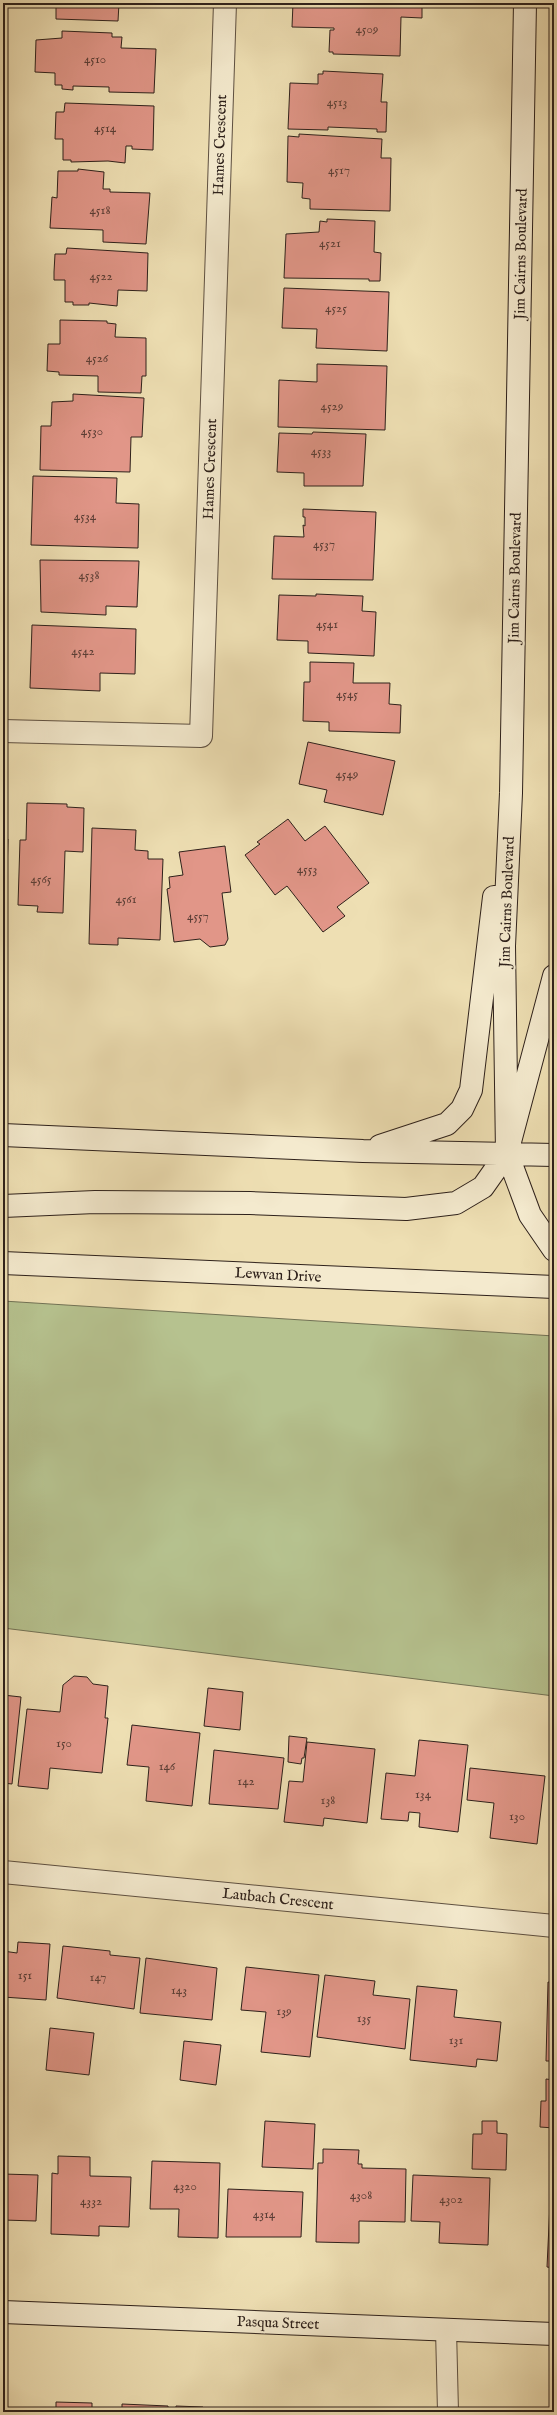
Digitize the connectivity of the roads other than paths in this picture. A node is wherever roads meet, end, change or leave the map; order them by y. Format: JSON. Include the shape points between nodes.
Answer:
{"nodes":[{"id":1,"x":225,"y":3,"type":"edge"},
{"id":2,"x":525,"y":3,"type":"edge"},
{"id":3,"x":3,"y":731,"type":"edge"},
{"id":4,"x":511,"y":793,"type":"junction"},
{"id":5,"x":554,"y":976,"type":"edge"},
{"id":6,"x":3,"y":1135,"type":"edge"},
{"id":7,"x":363,"y":1151,"type":"junction"},
{"id":8,"x":507,"y":1153,"type":"junction"},
{"id":9,"x":554,"y":1155,"type":"edge"},
{"id":10,"x":3,"y":1206,"type":"edge"},
{"id":11,"x":554,"y":1250,"type":"edge"},
{"id":12,"x":3,"y":1263,"type":"edge"},
{"id":13,"x":554,"y":1288,"type":"edge"},
{"id":14,"x":3,"y":1872,"type":"edge"},
{"id":15,"x":554,"y":1926,"type":"edge"},
{"id":16,"x":3,"y":2312,"type":"edge"},
{"id":17,"x":446,"y":2330,"type":"junction"},
{"id":18,"x":554,"y":2334,"type":"edge"},
{"id":19,"x":448,"y":2412,"type":"edge"}],
"edges":[{"from":1,"to":3,"type":"street","name":"Hames Crescent","via":[[201,736]]},
{"from":2,"to":4,"type":"street","name":"Jim Cairns Boulevard"},
{"from":4,"to":7,"type":"street","via":[[488,939],[471,1090],[462,1109],[447,1124]]},
{"from":4,"to":8,"type":"street","name":"Jim Cairns Boulevard","via":[[504,946]]},
{"from":5,"to":8,"type":"street"},
{"from":6,"to":7,"type":"street"},
{"from":7,"to":8,"type":"street"},
{"from":8,"to":9,"type":"street"},
{"from":8,"to":10,"type":"street","via":[[483,1187],[456,1203],[406,1209],[250,1203],[110,1202]]},
{"from":8,"to":11,"type":"street","name":"Jim Cairns Boulevard","via":[[530,1215]]},
{"from":12,"to":13,"type":"street","name":"Lewvan Drive"},
{"from":14,"to":15,"type":"street","name":"Laubach Crescent"},
{"from":16,"to":17,"type":"street","name":"Pasqua Street"},
{"from":17,"to":18,"type":"street","name":"Pasqua Street"},
{"from":17,"to":19,"type":"lane"}]}
